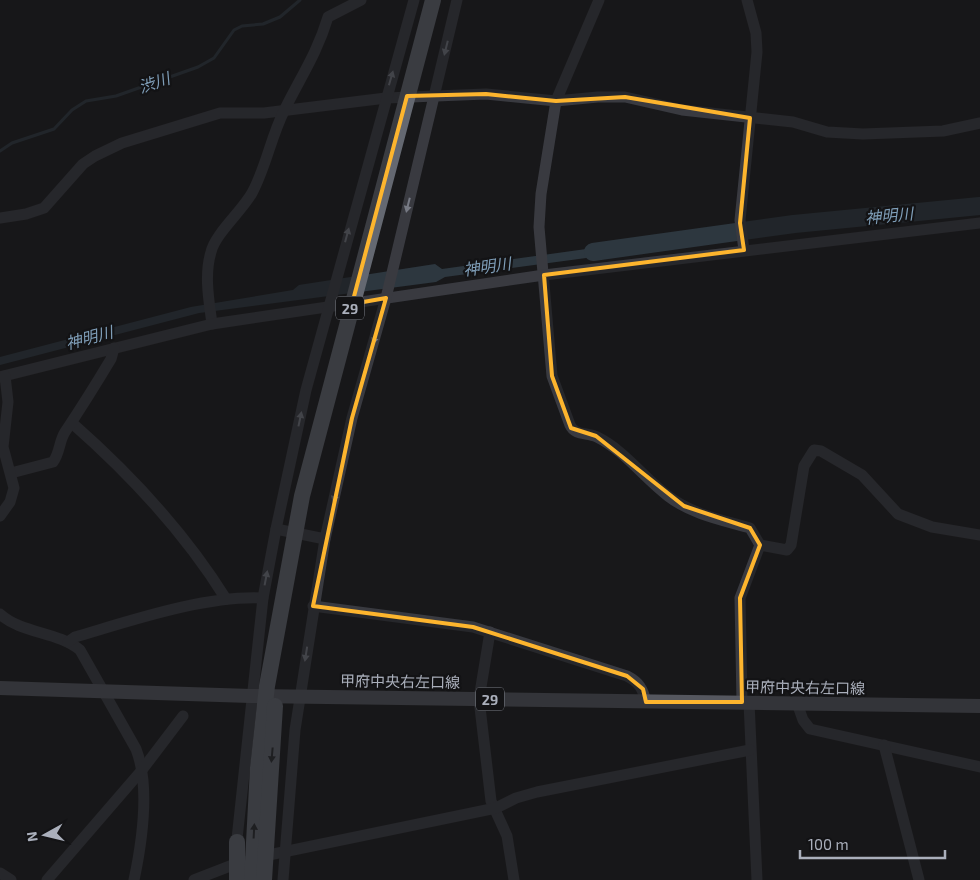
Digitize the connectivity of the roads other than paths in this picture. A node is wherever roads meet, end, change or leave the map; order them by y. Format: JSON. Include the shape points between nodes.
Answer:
{"nodes":[{"id":1,"x":361,"y":0,"type":"edge"},
{"id":2,"x":414,"y":0,"type":"edge"},
{"id":3,"x":433,"y":0,"type":"edge"},
{"id":4,"x":457,"y":0,"type":"edge"},
{"id":5,"x":599,"y":0,"type":"edge"},
{"id":6,"x":747,"y":0,"type":"edge"},
{"id":7,"x":435,"y":94,"type":"junction"},
{"id":8,"x":386,"y":98,"type":"junction"},
{"id":9,"x":556,"y":101,"type":"junction"},
{"id":10,"x":283,"y":111,"type":"junction"},
{"id":11,"x":750,"y":118,"type":"junction"},
{"id":12,"x":980,"y":123,"type":"edge"},
{"id":13,"x":0,"y":218,"type":"edge"},
{"id":14,"x":980,"y":223,"type":"edge"},
{"id":15,"x":743,"y":247,"type":"junction"},
{"id":16,"x":544,"y":273,"type":"junction"},
{"id":17,"x":387,"y":294,"type":"junction"},
{"id":18,"x":329,"y":304,"type":"junction"},
{"id":19,"x":212,"y":321,"type":"junction"},
{"id":20,"x":114,"y":348,"type":"junction"},
{"id":21,"x":2,"y":376,"type":"edge"},
{"id":22,"x":72,"y":423,"type":"junction"},
{"id":23,"x":11,"y":473,"type":"junction"},
{"id":24,"x":0,"y":516,"type":"edge"},
{"id":25,"x":276,"y":529,"type":"junction"},
{"id":26,"x":980,"y":535,"type":"edge"},
{"id":27,"x":325,"y":538,"type":"junction"},
{"id":28,"x":760,"y":545,"type":"junction"},
{"id":29,"x":226,"y":598,"type":"junction"},
{"id":30,"x":262,"y":598,"type":"junction"},
{"id":31,"x":313,"y":606,"type":"junction"},
{"id":32,"x":0,"y":614,"type":"edge"},
{"id":33,"x":278,"y":619,"type":"junction"},
{"id":34,"x":490,"y":632,"type":"junction"},
{"id":35,"x":68,"y":642,"type":"junction"},
{"id":36,"x":0,"y":688,"type":"edge"},
{"id":37,"x":104,"y":692,"type":"junction"},
{"id":38,"x":301,"y":695,"type":"junction"},
{"id":39,"x":251,"y":696,"type":"junction"},
{"id":40,"x":479,"y":699,"type":"junction"},
{"id":41,"x":646,"y":702,"type":"junction"},
{"id":42,"x":745,"y":702,"type":"junction"},
{"id":43,"x":797,"y":703,"type":"junction"},
{"id":44,"x":980,"y":706,"type":"edge"},
{"id":45,"x":183,"y":716,"type":"dead end"},
{"id":46,"x":884,"y":745,"type":"junction"},
{"id":47,"x":750,"y":750,"type":"junction"},
{"id":48,"x":980,"y":767,"type":"edge"},
{"id":49,"x":142,"y":770,"type":"junction"},
{"id":50,"x":496,"y":808,"type":"junction"},
{"id":51,"x":237,"y":842,"type":"joint"},
{"id":52,"x":285,"y":852,"type":"junction"},
{"id":53,"x":236,"y":863,"type":"junction"},
{"id":54,"x":0,"y":873,"type":"edge"},
{"id":55,"x":11,"y":880,"type":"edge"},
{"id":56,"x":47,"y":880,"type":"edge"},
{"id":57,"x":134,"y":880,"type":"edge"},
{"id":58,"x":194,"y":880,"type":"edge"},
{"id":59,"x":236,"y":880,"type":"edge"},
{"id":60,"x":252,"y":880,"type":"edge"},
{"id":61,"x":264,"y":880,"type":"edge"},
{"id":62,"x":283,"y":880,"type":"edge"},
{"id":63,"x":514,"y":880,"type":"edge"},
{"id":64,"x":758,"y":880,"type":"edge"},
{"id":65,"x":919,"y":880,"type":"edge"}],
"edges":[{"from":1,"to":10,"type":"street","via":[[328,18],[310,64]]},
{"from":8,"to":2,"type":"street","one_way":true},
{"from":3,"to":33,"type":"highway","number":"29","bridge":true,"via":[[316,437]]},
{"from":4,"to":7,"type":"street","one_way":true},
{"from":5,"to":9,"type":"street"},
{"from":6,"to":11,"type":"street","via":[[756,33],[757,52]]},
{"from":7,"to":8,"type":"street"},
{"from":7,"to":9,"type":"street","via":[[486,94]]},
{"from":7,"to":17,"type":"street","one_way":true},
{"from":8,"to":10,"type":"street"},
{"from":18,"to":8,"type":"street","one_way":true},
{"from":9,"to":11,"type":"street","via":[[625,98],[682,110]]},
{"from":9,"to":16,"type":"street","via":[[541,194],[539,227]]},
{"from":10,"to":13,"type":"street","via":[[220,114],[122,143],[84,164],[44,208]]},
{"from":10,"to":19,"type":"street","via":[[252,192],[214,243],[208,269]]},
{"from":11,"to":12,"type":"street","via":[[793,122],[827,132],[863,134],[943,131]]},
{"from":11,"to":15,"type":"street","via":[[740,223]]},
{"from":14,"to":15,"type":"street"},
{"from":15,"to":16,"type":"street"},
{"from":16,"to":17,"type":"street"},
{"from":16,"to":28,"type":"street","via":[[552,376],[571,428],[575,432],[596,436],[684,506],[705,516],[750,528]]},
{"from":17,"to":18,"type":"street"},
{"from":17,"to":27,"type":"street","one_way":true,"via":[[352,418]]},
{"from":18,"to":19,"type":"street"},
{"from":25,"to":18,"type":"street","one_way":true,"via":[[306,390]]},
{"from":19,"to":20,"type":"street"},
{"from":20,"to":21,"type":"street"},
{"from":20,"to":22,"type":"street","via":[[111,359]]},
{"from":21,"to":23,"type":"street","via":[[8,402],[3,447]]},
{"from":22,"to":23,"type":"street","via":[[53,462]]},
{"from":22,"to":29,"type":"street","via":[[115,460],[205,565]]},
{"from":23,"to":24,"type":"street","via":[[14,488],[10,502]]},
{"from":25,"to":27,"type":"street"},
{"from":30,"to":25,"type":"street","one_way":true},
{"from":26,"to":28,"type":"street","via":[[932,527],[898,514],[862,475],[814,450],[804,466],[791,545],[787,550]]},
{"from":27,"to":31,"type":"street"},
{"from":28,"to":42,"type":"street","via":[[740,598]]},
{"from":29,"to":30,"type":"street"},
{"from":29,"to":35,"type":"street","via":[[125,623],[75,637]]},
{"from":30,"to":39,"type":"street"},
{"from":31,"to":34,"type":"street","via":[[473,626]]},
{"from":31,"to":38,"type":"street","one_way":true},
{"from":32,"to":35,"type":"street","via":[[27,628]]},
{"from":60,"to":33,"type":"highway","number":"29","one_way":true,"bridge":true,"via":[[258,768]]},
{"from":33,"to":61,"type":"highway","number":"29","one_way":true,"bridge":true},
{"from":34,"to":40,"type":"street"},
{"from":34,"to":41,"type":"street","via":[[636,680]]},
{"from":35,"to":37,"type":"street","via":[[80,650]]},
{"from":36,"to":37,"type":"main road","name":"甲府中央右左口線","number":"29"},
{"from":37,"to":39,"type":"main road","name":"甲府中央右左口線","number":"29"},
{"from":37,"to":49,"type":"street","via":[[136,748]]},
{"from":38,"to":39,"type":"main road","name":"甲府中央右左口線","number":"29"},
{"from":38,"to":40,"type":"main road","name":"甲府中央右左口線","number":"29"},
{"from":38,"to":52,"type":"street"},
{"from":39,"to":51,"type":"street"},
{"from":40,"to":41,"type":"main road","name":"甲府中央右左口線","number":"29"},
{"from":40,"to":50,"type":"street","via":[[491,801]]},
{"from":41,"to":42,"type":"main road","name":"甲府中央右左口線","number":"29"},
{"from":42,"to":43,"type":"main road","name":"甲府中央右左口線","number":"29"},
{"from":42,"to":47,"type":"street"},
{"from":43,"to":44,"type":"main road","name":"甲府中央右左口線","number":"29"},
{"from":43,"to":46,"type":"street","via":[[810,729]]},
{"from":45,"to":49,"type":"street"},
{"from":46,"to":48,"type":"street"},
{"from":46,"to":65,"type":"street"},
{"from":47,"to":50,"type":"street","via":[[537,792]]},
{"from":47,"to":64,"type":"street"},
{"from":49,"to":56,"type":"street"},
{"from":49,"to":57,"type":"street","via":[[142,815]]},
{"from":50,"to":52,"type":"street"},
{"from":50,"to":63,"type":"street","via":[[507,836]]},
{"from":51,"to":53,"type":"highway"},
{"from":52,"to":53,"type":"street"},
{"from":52,"to":62,"type":"street"},
{"from":53,"to":58,"type":"street"},
{"from":53,"to":59,"type":"highway"},
{"from":54,"to":55,"type":"street"}]}
